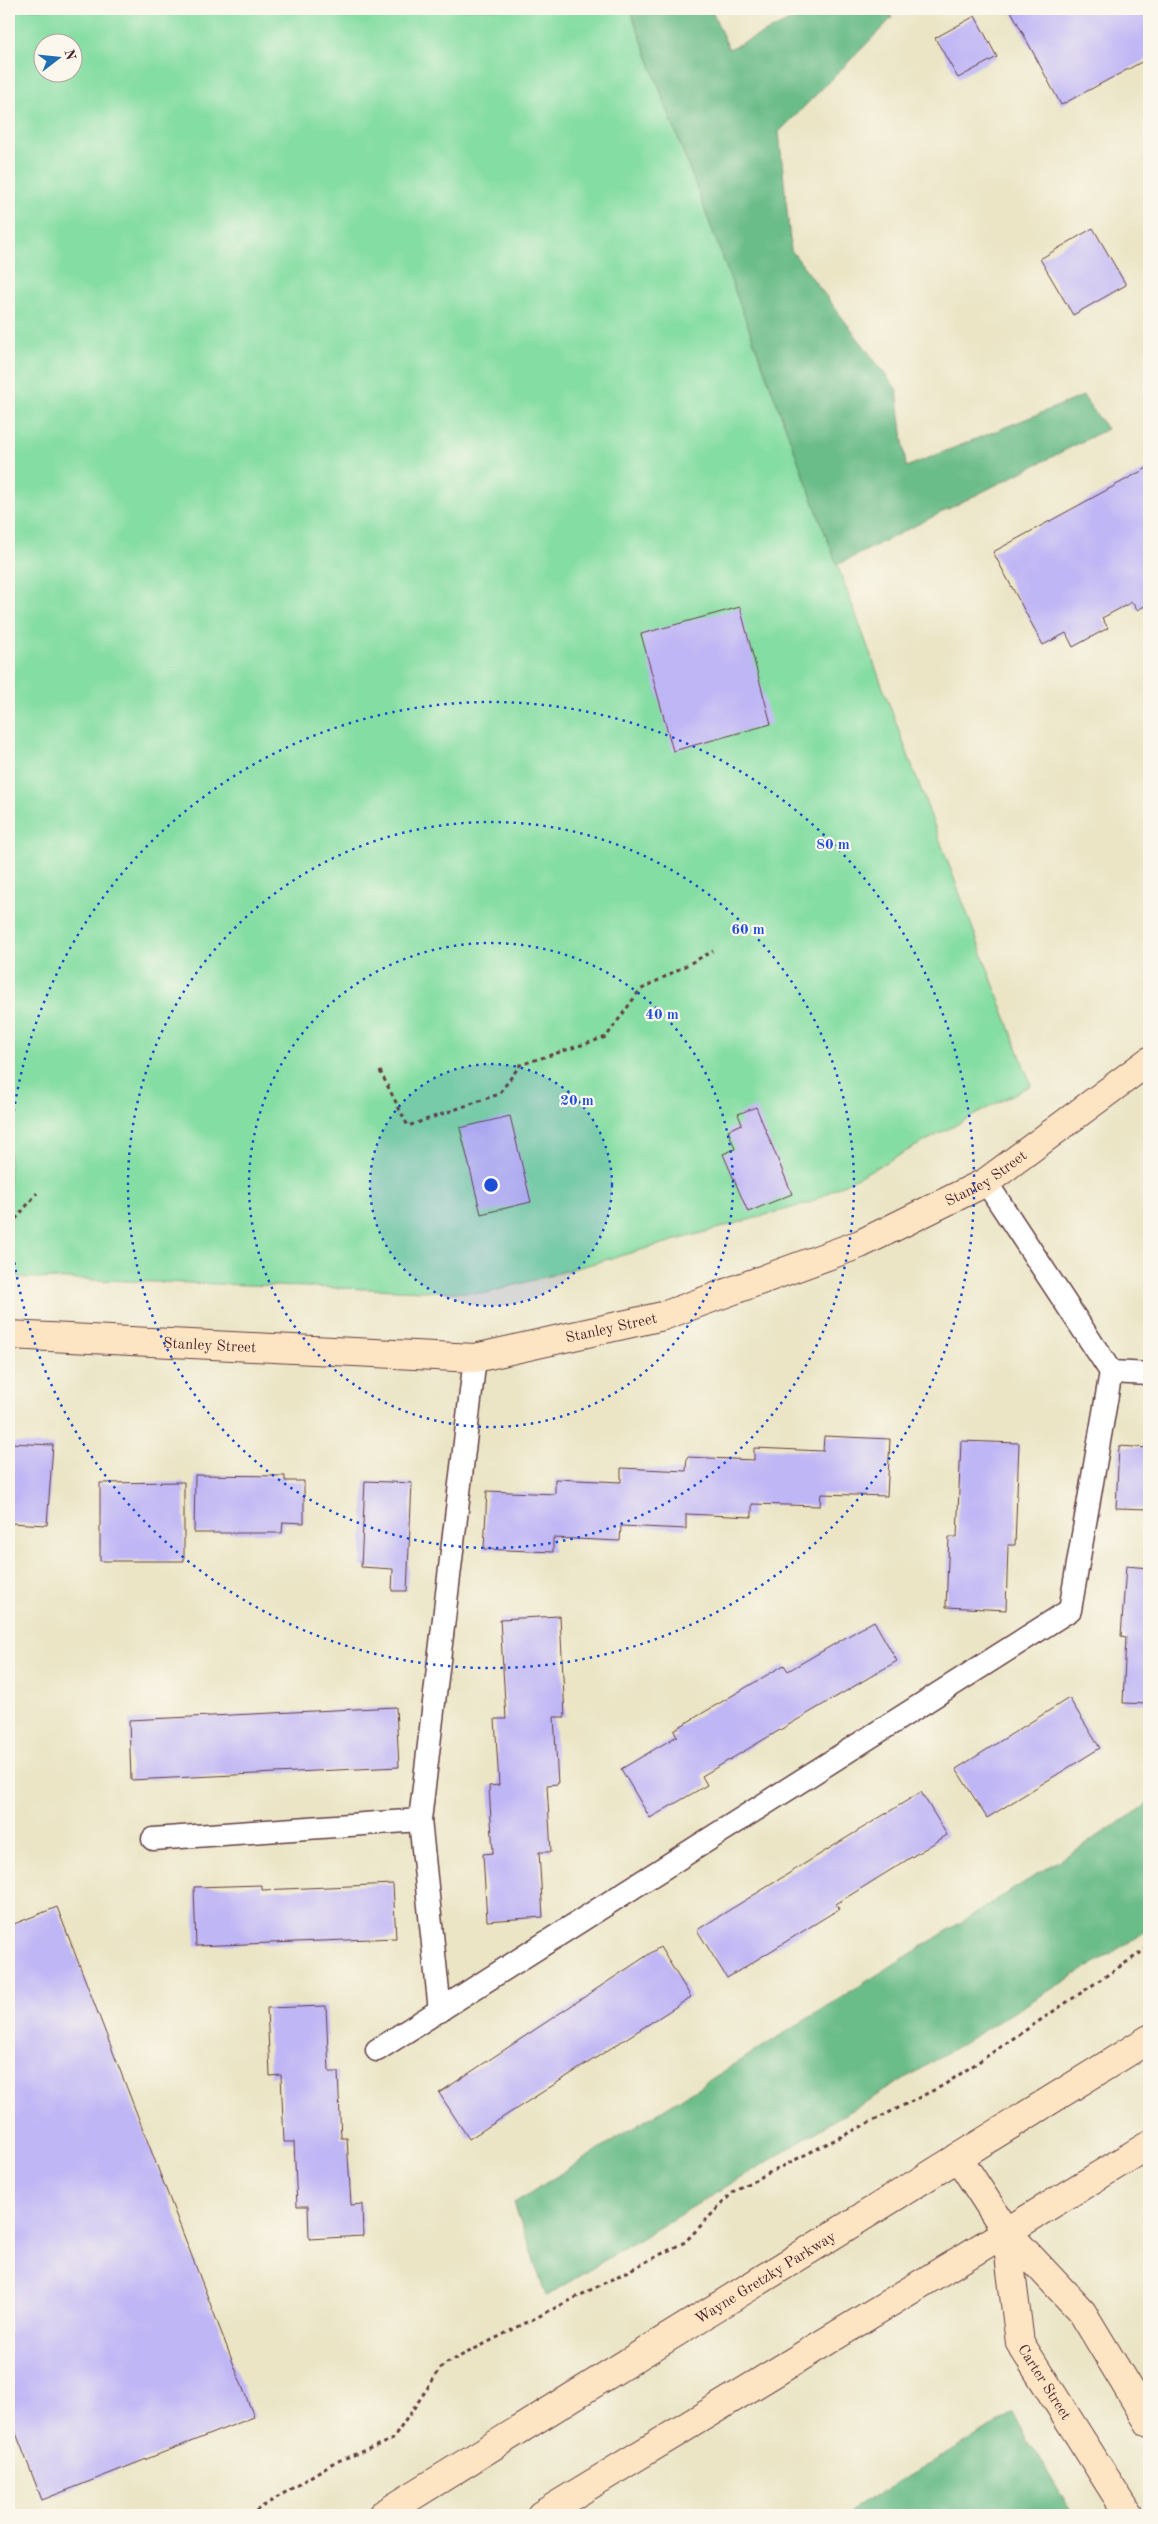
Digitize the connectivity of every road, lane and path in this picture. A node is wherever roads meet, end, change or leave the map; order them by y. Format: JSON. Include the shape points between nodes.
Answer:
{"nodes":[{"id":1,"x":713,"y":951,"type":"dead end"},
{"id":2,"x":1149,"y":1061,"type":"edge"},
{"id":3,"x":380,"y":1071,"type":"dead end"},
{"id":4,"x":986,"y":1182,"type":"junction"},
{"id":5,"x":38,"y":1193,"type":"dead end"},
{"id":6,"x":9,"y":1224,"type":"edge"},
{"id":7,"x":9,"y":1335,"type":"edge"},
{"id":8,"x":474,"y":1358,"type":"junction"},
{"id":9,"x":1111,"y":1372,"type":"junction"},
{"id":10,"x":1149,"y":1374,"type":"edge"},
{"id":11,"x":420,"y":1820,"type":"junction"},
{"id":12,"x":153,"y":1839,"type":"dead end"},
{"id":13,"x":1149,"y":1947,"type":"edge"},
{"id":14,"x":440,"y":2011,"type":"junction"},
{"id":15,"x":1149,"y":2039,"type":"edge"},
{"id":16,"x":377,"y":2050,"type":"dead end"},
{"id":17,"x":1149,"y":2145,"type":"edge"},
{"id":18,"x":958,"y":2157,"type":"junction"},
{"id":19,"x":1006,"y":2231,"type":"junction"},
{"id":20,"x":1149,"y":2424,"type":"edge"},
{"id":21,"x":249,"y":2515,"type":"edge"},
{"id":22,"x":382,"y":2515,"type":"edge"},
{"id":23,"x":541,"y":2515,"type":"edge"},
{"id":24,"x":1129,"y":2515,"type":"edge"}],
"edges":[{"from":1,"to":3,"type":"path","via":[[640,990],[606,1037],[520,1065],[500,1094],[408,1126]]},
{"from":2,"to":4,"type":"street","name":"Stanley Street"},
{"from":4,"to":8,"type":"street","name":"Stanley Street","via":[[860,1244],[663,1316]]},
{"from":4,"to":9,"type":"lane"},
{"from":5,"to":6,"type":"path"},
{"from":7,"to":8,"type":"street","name":"Stanley Street"},
{"from":8,"to":11,"type":"lane"},
{"from":9,"to":10,"type":"lane"},
{"from":9,"to":14,"type":"lane","via":[[1070,1610]]},
{"from":11,"to":12,"type":"lane"},
{"from":11,"to":14,"type":"lane"},
{"from":13,"to":21,"type":"path","via":[[944,2085],[735,2190],[685,2242],[443,2365],[392,2439],[331,2464]]},
{"from":14,"to":16,"type":"lane"},
{"from":15,"to":18,"type":"street","name":"Wayne Gretzky Parkway"},
{"from":17,"to":19,"type":"street"},
{"from":18,"to":19,"type":"street","name":"Carter Street"},
{"from":18,"to":22,"type":"street","name":"Wayne Gretzky Parkway"},
{"from":19,"to":20,"type":"street","name":"Carter Street","via":[[1082,2312]]},
{"from":19,"to":23,"type":"street"},
{"from":19,"to":24,"type":"street","name":"Carter Street","via":[[1020,2343]]}]}
